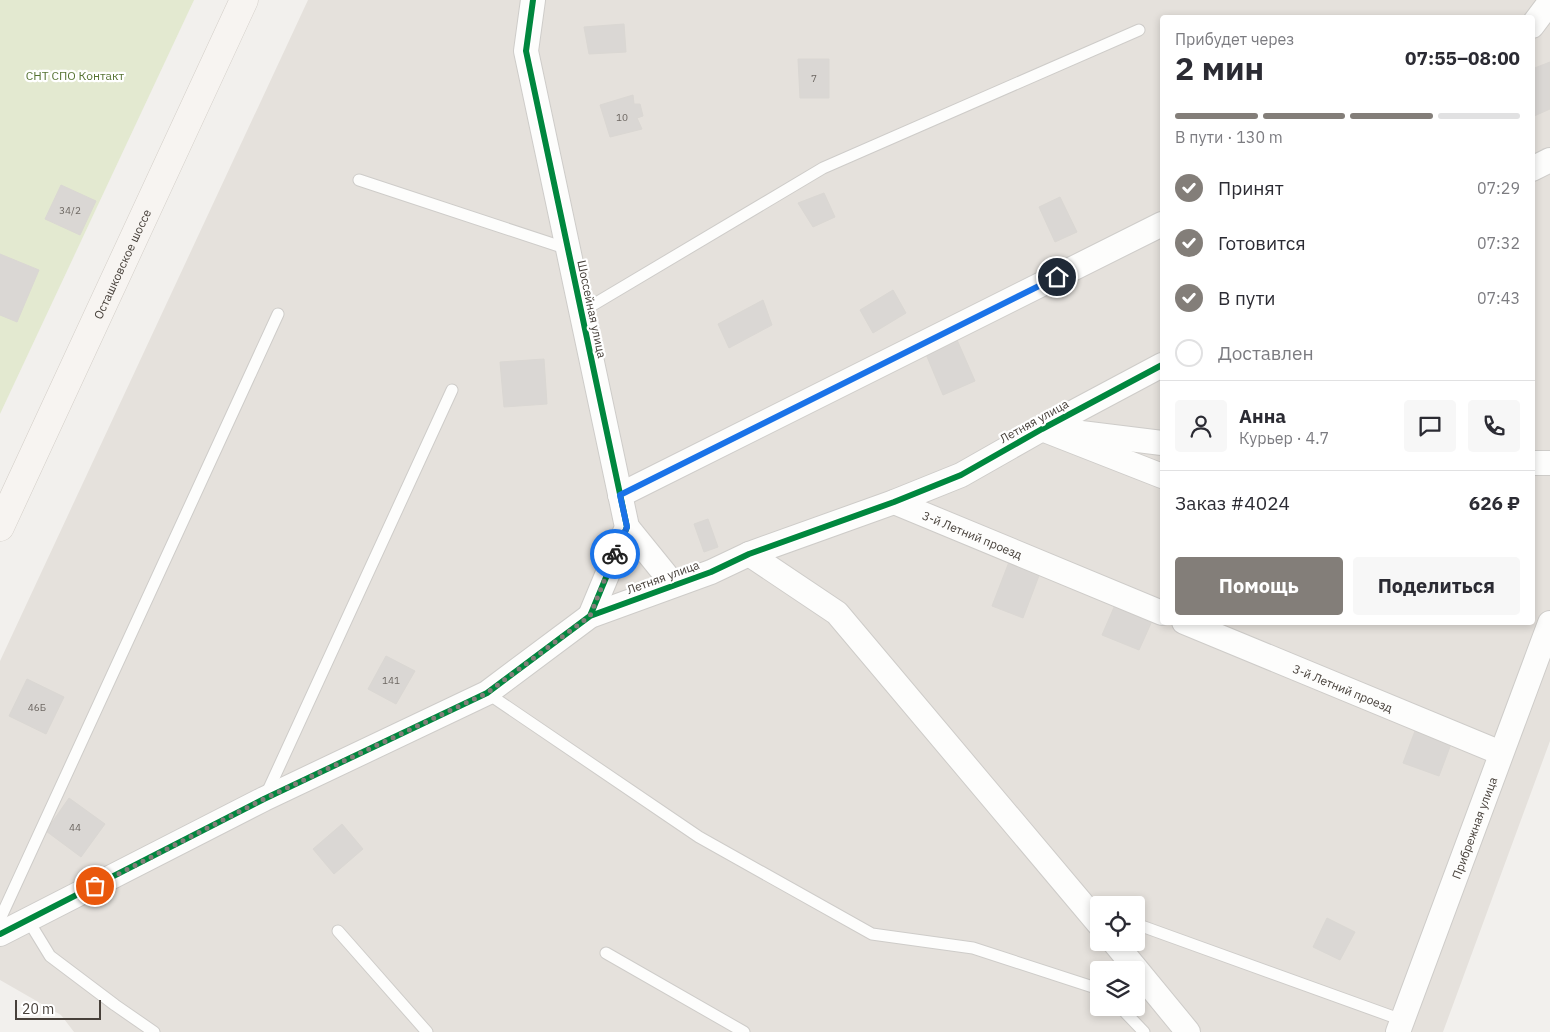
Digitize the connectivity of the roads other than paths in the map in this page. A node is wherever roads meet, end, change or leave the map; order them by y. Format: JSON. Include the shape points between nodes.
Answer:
{"nodes":[{"id":1,"x":244,"y":0,"type":"edge"},
{"id":2,"x":533,"y":0,"type":"edge"},
{"id":3,"x":1541,"y":4,"type":"edge"},
{"id":4,"x":1535,"y":19,"type":"edge"},
{"id":5,"x":1139,"y":30,"type":"dead end"},
{"id":6,"x":1550,"y":160,"type":"edge"},
{"id":7,"x":1535,"y":168,"type":"edge"},
{"id":8,"x":359,"y":180,"type":"dead end"},
{"id":9,"x":1160,"y":225,"type":"edge"},
{"id":10,"x":568,"y":249,"type":"junction"},
{"id":11,"x":581,"y":312,"type":"junction"},
{"id":12,"x":278,"y":314,"type":"dead end"},
{"id":13,"x":1160,"y":366,"type":"edge"},
{"id":14,"x":452,"y":390,"type":"dead end"},
{"id":15,"x":1042,"y":429,"type":"junction"},
{"id":16,"x":1160,"y":442,"type":"edge"},
{"id":17,"x":1535,"y":463,"type":"edge"},
{"id":18,"x":1550,"y":463,"type":"edge"},
{"id":19,"x":1160,"y":475,"type":"edge"},
{"id":20,"x":620,"y":495,"type":"junction"},
{"id":21,"x":894,"y":502,"type":"junction"},
{"id":22,"x":627,"y":527,"type":"junction"},
{"id":23,"x":0,"y":528,"type":"edge"},
{"id":24,"x":749,"y":554,"type":"junction"},
{"id":25,"x":674,"y":586,"type":"junction"},
{"id":26,"x":1160,"y":612,"type":"edge"},
{"id":27,"x":590,"y":616,"type":"junction"},
{"id":28,"x":1543,"y":624,"type":"edge"},
{"id":29,"x":1191,"y":625,"type":"edge"},
{"id":30,"x":487,"y":693,"type":"junction"},
{"id":31,"x":1501,"y":754,"type":"junction"},
{"id":32,"x":264,"y":799,"type":"junction"},
{"id":33,"x":1090,"y":906,"type":"edge"},
{"id":34,"x":0,"y":919,"type":"edge"},
{"id":35,"x":28,"y":920,"type":"junction"},
{"id":36,"x":1145,"y":927,"type":"edge"},
{"id":37,"x":338,"y":931,"type":"dead end"},
{"id":38,"x":0,"y":934,"type":"edge"},
{"id":39,"x":1121,"y":951,"type":"edge"},
{"id":40,"x":606,"y":953,"type":"dead end"},
{"id":41,"x":1090,"y":987,"type":"edge"},
{"id":42,"x":1129,"y":1016,"type":"edge"},
{"id":43,"x":1400,"y":1026,"type":"edge"},
{"id":44,"x":154,"y":1032,"type":"edge"},
{"id":45,"x":427,"y":1032,"type":"edge"},
{"id":46,"x":744,"y":1032,"type":"edge"},
{"id":47,"x":1144,"y":1032,"type":"edge"},
{"id":48,"x":1188,"y":1032,"type":"edge"}],
"edges":[{"from":1,"to":23,"type":"main road","name":"Осташковское шоссе"},
{"from":2,"to":10,"type":"street","name":"Шоссейная улица","via":[[526,50]]},
{"from":3,"to":4,"type":"street"},
{"from":5,"to":11,"type":"lane","via":[[823,168]]},
{"from":6,"to":7,"type":"street"},
{"from":8,"to":10,"type":"lane"},
{"from":9,"to":20,"type":"street"},
{"from":10,"to":11,"type":"street","name":"Шоссейная улица"},
{"from":11,"to":20,"type":"street","name":"Шоссейная улица"},
{"from":12,"to":34,"type":"lane"},
{"from":13,"to":15,"type":"street","name":"Летняя улица"},
{"from":14,"to":32,"type":"lane"},
{"from":15,"to":16,"type":"street"},
{"from":15,"to":19,"type":"street"},
{"from":15,"to":21,"type":"street","name":"Летняя улица","via":[[961,475]]},
{"from":17,"to":18,"type":"street"},
{"from":20,"to":22,"type":"street","name":"Шоссейная улица"},
{"from":21,"to":24,"type":"street","name":"Летняя улица"},
{"from":21,"to":26,"type":"street","name":"3-й Летний проезд"},
{"from":22,"to":25,"type":"street"},
{"from":22,"to":27,"type":"street"},
{"from":24,"to":25,"type":"street","name":"Летняя улица"},
{"from":24,"to":33,"type":"street","via":[[837,613]]},
{"from":25,"to":27,"type":"street","name":"Летняя улица"},
{"from":27,"to":30,"type":"street","name":"Летняя улица"},
{"from":28,"to":31,"type":"street","name":"Прибрежная улица"},
{"from":29,"to":31,"type":"street","name":"3-й Летний проезд"},
{"from":30,"to":32,"type":"street","name":"Летняя улица"},
{"from":30,"to":41,"type":"lane","via":[[699,838],[872,934],[973,948]]},
{"from":31,"to":43,"type":"street","name":"Прибрежная улица"},
{"from":32,"to":35,"type":"street","name":"Летняя улица"},
{"from":35,"to":38,"type":"street","name":"Летняя улица"},
{"from":35,"to":44,"type":"lane","via":[[50,956]]},
{"from":36,"to":43,"type":"lane"},
{"from":37,"to":45,"type":"lane"},
{"from":39,"to":48,"type":"street"},
{"from":40,"to":46,"type":"lane"},
{"from":42,"to":47,"type":"lane"}]}
